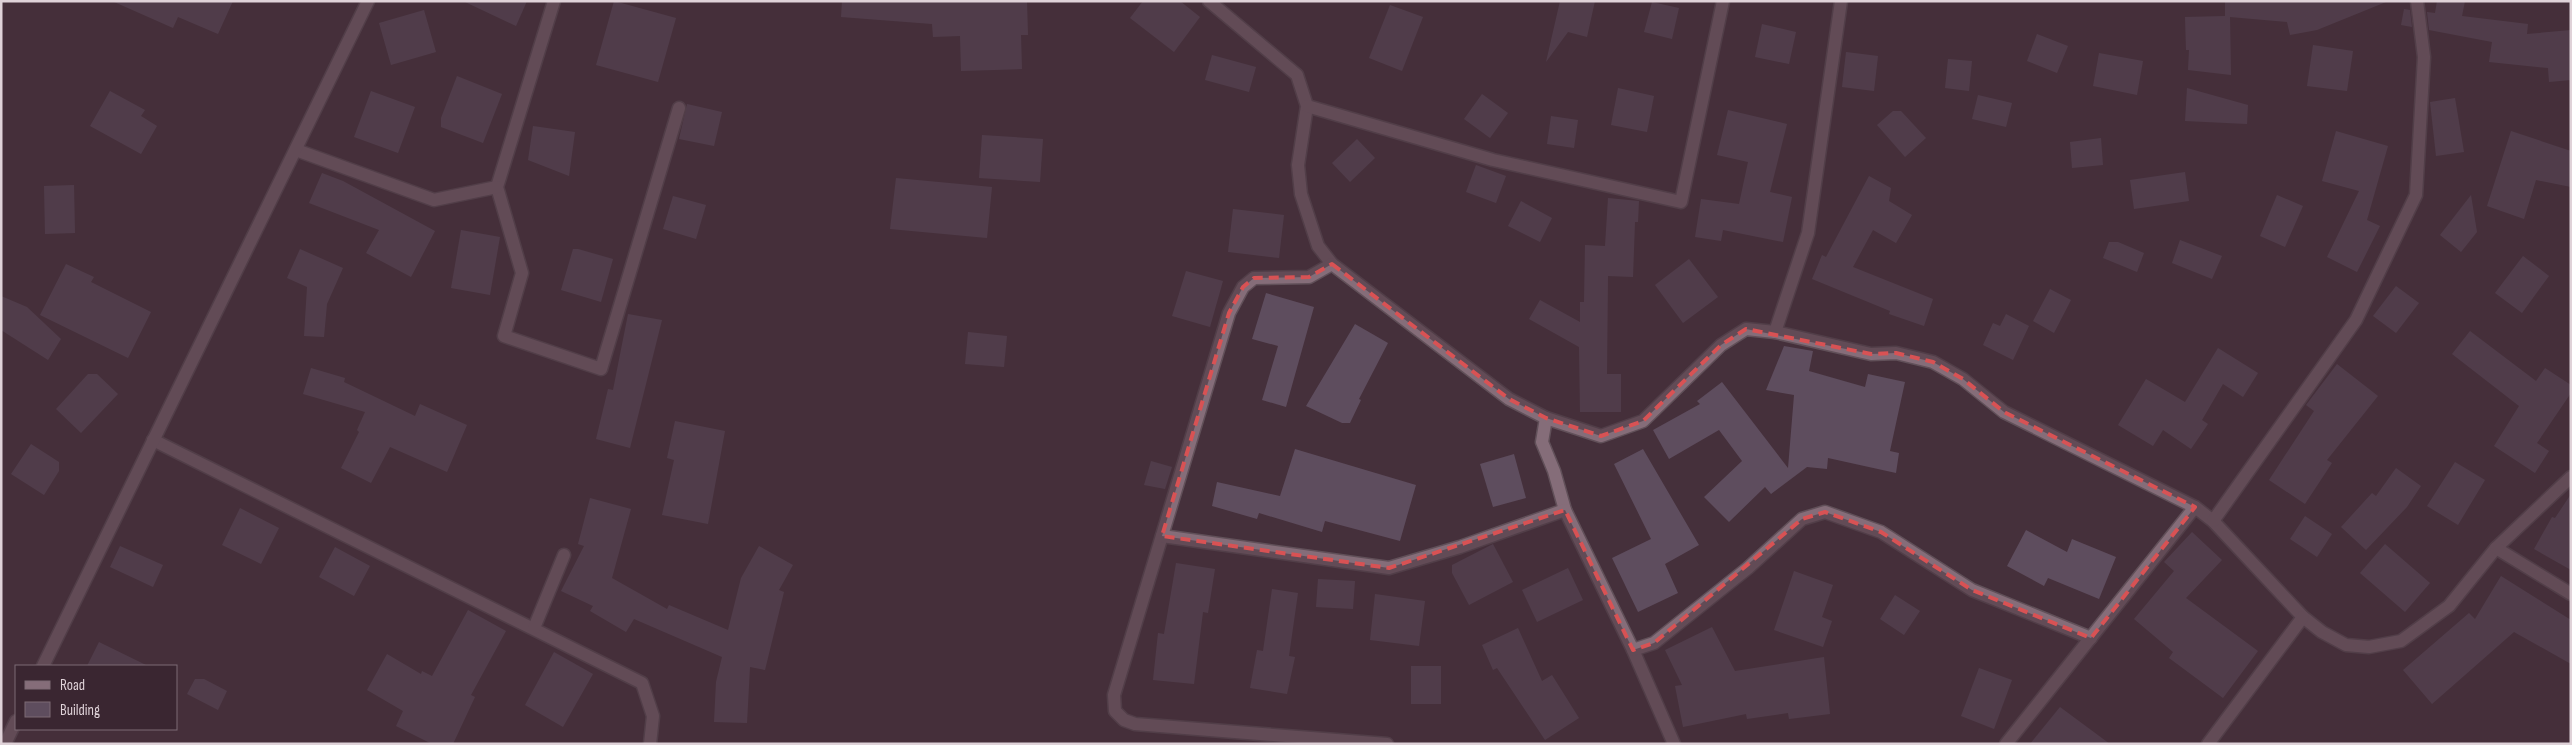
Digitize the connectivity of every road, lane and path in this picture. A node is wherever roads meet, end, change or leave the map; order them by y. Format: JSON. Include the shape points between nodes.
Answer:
{"nodes":[{"id":1,"x":368,"y":1,"type":"edge"},
{"id":2,"x":554,"y":1,"type":"edge"},
{"id":3,"x":1209,"y":1,"type":"edge"},
{"id":4,"x":1723,"y":1,"type":"edge"},
{"id":5,"x":1841,"y":1,"type":"edge"},
{"id":6,"x":2417,"y":1,"type":"edge"},
{"id":7,"x":1307,"y":106,"type":"junction"},
{"id":8,"x":679,"y":108,"type":"dead end"},
{"id":9,"x":296,"y":150,"type":"junction"},
{"id":10,"x":497,"y":187,"type":"junction"},
{"id":11,"x":1332,"y":264,"type":"junction"},
{"id":12,"x":1775,"y":332,"type":"junction"},
{"id":13,"x":1546,"y":418,"type":"junction"},
{"id":14,"x":153,"y":440,"type":"junction"},
{"id":15,"x":2571,"y":477,"type":"edge"},
{"id":16,"x":2195,"y":507,"type":"junction"},
{"id":17,"x":1565,"y":510,"type":"junction"},
{"id":18,"x":2213,"y":521,"type":"junction"},
{"id":19,"x":1162,"y":536,"type":"junction"},
{"id":20,"x":2496,"y":548,"type":"junction"},
{"id":21,"x":564,"y":555,"type":"dead end"},
{"id":22,"x":2571,"y":594,"type":"edge"},
{"id":23,"x":2303,"y":617,"type":"junction"},
{"id":24,"x":534,"y":628,"type":"junction"},
{"id":25,"x":2091,"y":638,"type":"junction"},
{"id":26,"x":1633,"y":650,"type":"junction"},
{"id":27,"x":43,"y":665,"type":"edge"},
{"id":28,"x":15,"y":723,"type":"edge"},
{"id":29,"x":5,"y":744,"type":"edge"},
{"id":30,"x":650,"y":744,"type":"edge"},
{"id":31,"x":1387,"y":744,"type":"edge"},
{"id":32,"x":1674,"y":744,"type":"edge"},
{"id":33,"x":2006,"y":744,"type":"edge"},
{"id":34,"x":2208,"y":744,"type":"edge"}],
"edges":[{"from":1,"to":9,"type":"street"},
{"from":2,"to":10,"type":"street"},
{"from":3,"to":7,"type":"street","via":[[1297,75]]},
{"from":4,"to":7,"type":"street","via":[[1680,202],[1493,160]]},
{"from":5,"to":12,"type":"street","via":[[1808,233]]},
{"from":6,"to":18,"type":"street","via":[[2424,56],[2416,195],[2356,320]]},
{"from":7,"to":11,"type":"street","via":[[1298,165],[1301,194],[1318,246]]},
{"from":8,"to":10,"type":"street","via":[[601,369],[504,336],[522,273]]},
{"from":9,"to":10,"type":"street","via":[[434,200]]},
{"from":9,"to":14,"type":"street"},
{"from":11,"to":13,"type":"street","via":[[1509,399]]},
{"from":11,"to":19,"type":"street","via":[[1309,277],[1254,278],[1243,287],[1229,312]]},
{"from":12,"to":13,"type":"street","via":[[1746,329],[1728,341],[1643,421],[1601,436]]},
{"from":12,"to":16,"type":"street","via":[[1871,354],[1896,353],[1933,362],[1963,379],[2004,412]]},
{"from":13,"to":17,"type":"street","via":[[1542,442]]},
{"from":14,"to":24,"type":"street"},
{"from":14,"to":27,"type":"street"},
{"from":15,"to":20,"type":"street"},
{"from":16,"to":18,"type":"street"},
{"from":16,"to":25,"type":"street"},
{"from":17,"to":19,"type":"street","via":[[1389,568]]},
{"from":17,"to":26,"type":"street"},
{"from":18,"to":23,"type":"street"},
{"from":19,"to":31,"type":"street","via":[[1114,695],[1115,711],[1124,720],[1135,724]]},
{"from":20,"to":22,"type":"street"},
{"from":20,"to":23,"type":"street","via":[[2449,606],[2401,641],[2369,647],[2346,645]]},
{"from":21,"to":24,"type":"street"},
{"from":23,"to":34,"type":"street"},
{"from":24,"to":30,"type":"street","via":[[642,683],[653,716]]},
{"from":25,"to":26,"type":"street","via":[[1972,590],[1881,532],[1825,512],[1802,519],[1748,568],[1654,643]]},
{"from":25,"to":33,"type":"street"},
{"from":26,"to":32,"type":"street"},
{"from":28,"to":29,"type":"street"}]}
